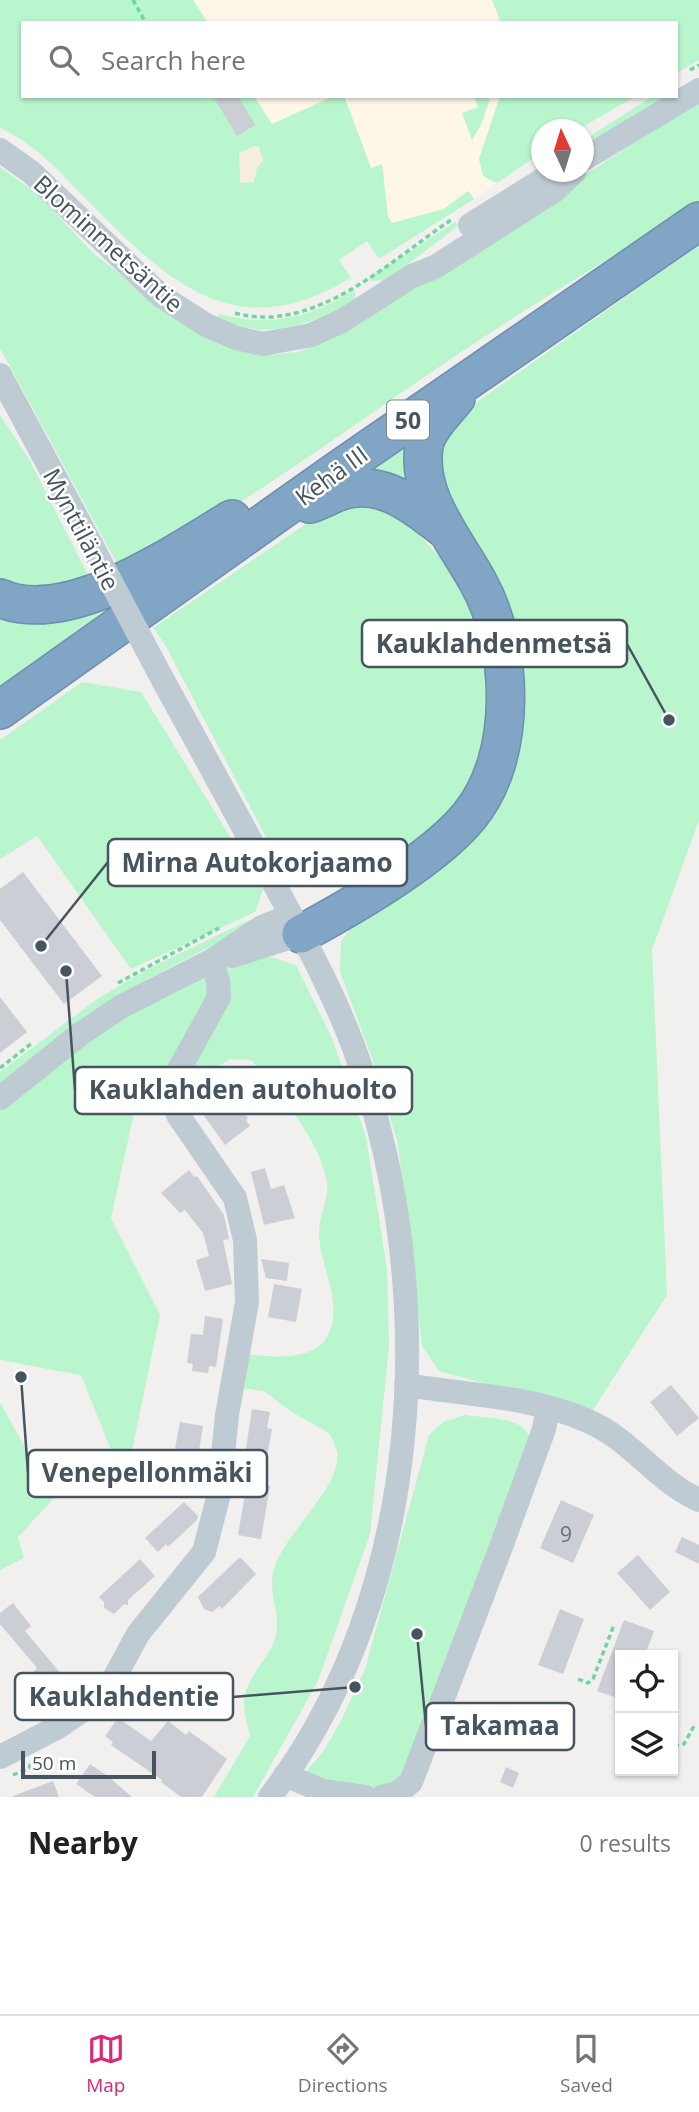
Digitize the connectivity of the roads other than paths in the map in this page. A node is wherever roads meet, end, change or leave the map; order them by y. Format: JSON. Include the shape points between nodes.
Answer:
{"nodes":[{"id":1,"x":699,"y":90,"type":"edge"},
{"id":2,"x":0,"y":150,"type":"edge"},
{"id":3,"x":594,"y":155,"type":"edge"},
{"id":4,"x":538,"y":182,"type":"edge"},
{"id":5,"x":563,"y":182,"type":"edge"},
{"id":6,"x":699,"y":221,"type":"edge"},
{"id":7,"x":412,"y":276,"type":"junction"},
{"id":8,"x":479,"y":371,"type":"junction"},
{"id":9,"x":0,"y":375,"type":"edge"},
{"id":10,"x":338,"y":470,"type":"junction"},
{"id":11,"x":272,"y":517,"type":"junction"},
{"id":12,"x":444,"y":529,"type":"junction"},
{"id":13,"x":0,"y":598,"type":"edge"},
{"id":14,"x":0,"y":710,"type":"edge"},
{"id":15,"x":296,"y":924,"type":"junction"},
{"id":16,"x":211,"y":961,"type":"junction"},
{"id":17,"x":0,"y":1098,"type":"edge"},
{"id":18,"x":407,"y":1385,"type":"junction"},
{"id":19,"x":548,"y":1408,"type":"junction"},
{"id":20,"x":699,"y":1500,"type":"edge"},
{"id":21,"x":0,"y":1756,"type":"edge"},
{"id":22,"x":285,"y":1775,"type":"junction"},
{"id":23,"x":393,"y":1796,"type":"edge"},
{"id":24,"x":270,"y":1797,"type":"edge"},
{"id":25,"x":365,"y":1797,"type":"edge"}],
"edges":[{"from":1,"to":3,"type":"street","name":"Blominmetsäntie"},
{"from":2,"to":7,"type":"street","name":"Blominmetsäntie","via":[[31,172],[161,296],[236,338],[263,344],[312,335]]},
{"from":4,"to":7,"type":"street","name":"Blominmetsäntie","via":[[438,248]]},
{"from":5,"to":7,"type":"street","name":"Blominmetsäntie","via":[[435,267]]},
{"from":6,"to":8,"type":"highway","name":"Kehä III","number":"50"},
{"from":8,"to":10,"type":"highway","name":"Kehä III","number":"50"},
{"from":8,"to":12,"type":"highway","via":[[424,444],[423,467]]},
{"from":9,"to":15,"type":"street","name":"Mynttiläntie","bridge":true},
{"from":10,"to":11,"type":"highway","name":"Kehä III","number":"50"},
{"from":10,"to":13,"type":"highway","via":[[272,495],[146,570],[94,593],[31,605]]},
{"from":11,"to":12,"type":"highway","via":[[336,493],[375,487],[404,499]]},
{"from":11,"to":14,"type":"highway","name":"Kehä III","number":"50"},
{"from":12,"to":15,"type":"highway","via":[[480,585],[494,620],[506,682],[498,752],[472,813],[442,844]]},
{"from":15,"to":16,"type":"street","via":[[262,928]]},
{"from":15,"to":18,"type":"street","name":"Mynttiläntie","via":[[359,1060],[389,1168],[408,1317]]},
{"from":16,"to":17,"type":"street","via":[[121,1006]]},
{"from":16,"to":21,"type":"street","via":[[219,997],[175,1077],[172,1095],[178,1115],[235,1198],[245,1240],[247,1302],[219,1494],[204,1552],[138,1634],[105,1695],[58,1727]]},
{"from":18,"to":19,"type":"street"},
{"from":18,"to":22,"type":"street","name":"Mynttiläntie","via":[[381,1566],[349,1661]]},
{"from":19,"to":20,"type":"street","via":[[611,1434]]},
{"from":19,"to":23,"type":"street","via":[[501,1547],[411,1782]]},
{"from":22,"to":24,"type":"street","name":"Mynttiläntie"},
{"from":22,"to":25,"type":"street","via":[[323,1791]]}]}
